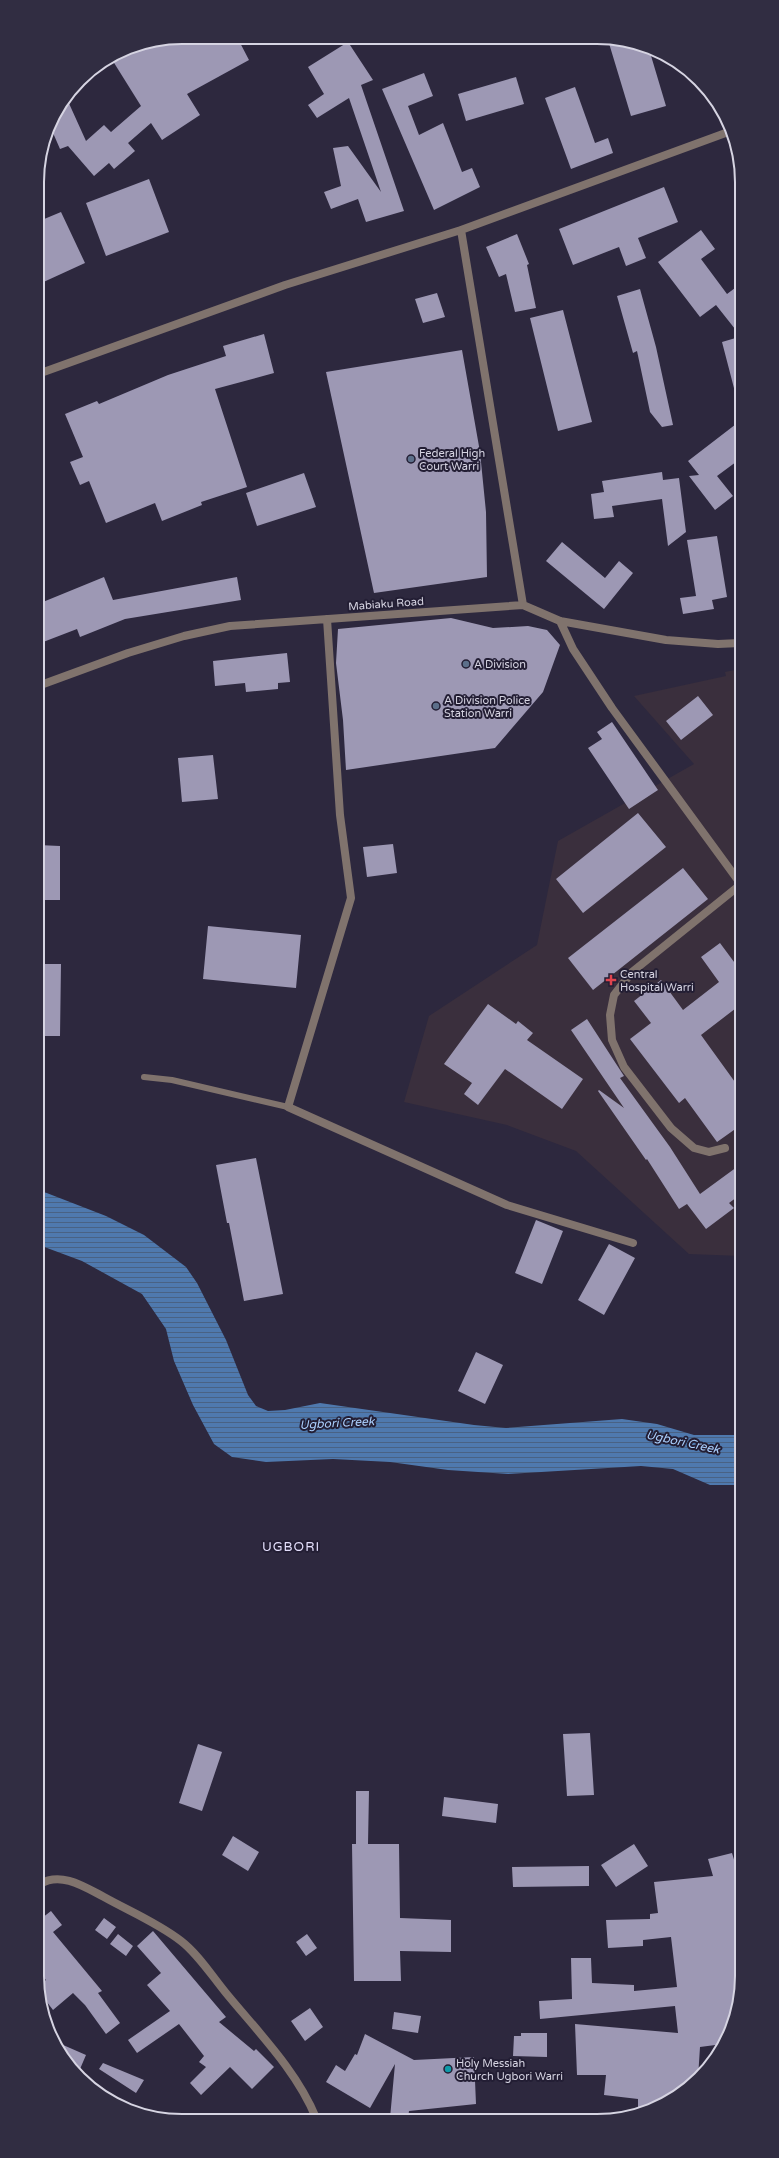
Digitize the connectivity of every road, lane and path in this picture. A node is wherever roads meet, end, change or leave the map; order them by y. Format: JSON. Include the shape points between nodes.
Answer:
{"nodes":[{"id":1,"x":726,"y":133,"type":"edge"},
{"id":2,"x":461,"y":230,"type":"junction"},
{"id":3,"x":44,"y":372,"type":"edge"},
{"id":4,"x":523,"y":605,"type":"junction"},
{"id":5,"x":326,"y":620,"type":"junction"},
{"id":6,"x":560,"y":621,"type":"junction"},
{"id":7,"x":735,"y":643,"type":"edge"},
{"id":8,"x":44,"y":684,"type":"edge"},
{"id":9,"x":735,"y":877,"type":"edge"},
{"id":10,"x":735,"y":888,"type":"edge"},
{"id":11,"x":144,"y":1078,"type":"dead end"},
{"id":12,"x":288,"y":1107,"type":"junction"},
{"id":13,"x":725,"y":1148,"type":"dead end"},
{"id":14,"x":633,"y":1243,"type":"dead end"},
{"id":15,"x":44,"y":1881,"type":"edge"},
{"id":16,"x":314,"y":2114,"type":"edge"}],
"edges":[{"from":1,"to":2,"type":"street"},
{"from":2,"to":3,"type":"street","via":[[285,285]]},
{"from":2,"to":4,"type":"street"},
{"from":4,"to":5,"type":"street","name":"Mabiaku Road"},
{"from":4,"to":6,"type":"street","name":"Mabiaku Road"},
{"from":5,"to":8,"type":"street","name":"Mabiaku Road","via":[[230,626],[184,636],[128,653]]},
{"from":5,"to":12,"type":"street","via":[[340,815],[351,898]]},
{"from":6,"to":7,"type":"street","name":"Mabiaku Road","via":[[666,640]]},
{"from":6,"to":9,"type":"street","via":[[573,649],[612,708]]},
{"from":10,"to":13,"type":"street","via":[[632,972],[614,995],[610,1015],[612,1040],[624,1066],[671,1128],[694,1148],[709,1152]]},
{"from":11,"to":12,"type":"lane","via":[[172,1080]]},
{"from":12,"to":14,"type":"street","via":[[507,1205]]},
{"from":15,"to":16,"type":"street","via":[[57,1878],[72,1882],[181,1941],[276,2054],[304,2092]]}]}
